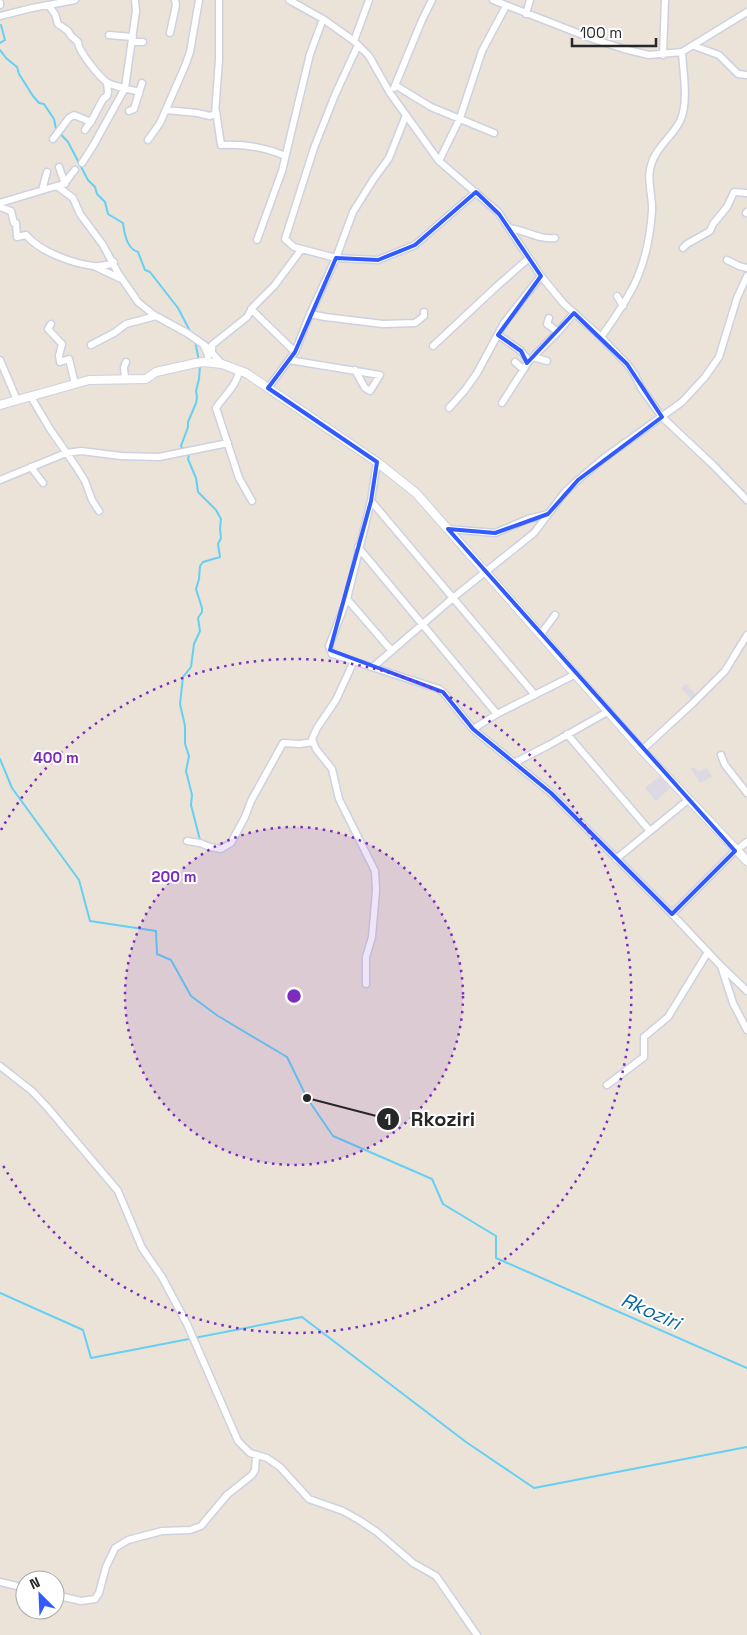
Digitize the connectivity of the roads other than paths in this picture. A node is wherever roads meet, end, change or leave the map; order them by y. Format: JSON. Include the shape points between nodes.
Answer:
{"nodes":[{"id":1,"x":75,"y":0,"type":"edge"},
{"id":2,"x":136,"y":0,"type":"edge"},
{"id":3,"x":175,"y":0,"type":"edge"},
{"id":4,"x":199,"y":0,"type":"edge"},
{"id":5,"x":219,"y":0,"type":"edge"},
{"id":6,"x":289,"y":0,"type":"edge"},
{"id":7,"x":369,"y":0,"type":"edge"},
{"id":8,"x":432,"y":0,"type":"edge"},
{"id":9,"x":493,"y":0,"type":"edge"},
{"id":10,"x":530,"y":0,"type":"edge"},
{"id":11,"x":665,"y":0,"type":"edge"},
{"id":12,"x":50,"y":6,"type":"junction"},
{"id":13,"x":506,"y":6,"type":"junction"},
{"id":14,"x":747,"y":12,"type":"edge"},
{"id":15,"x":526,"y":14,"type":"junction"},
{"id":16,"x":0,"y":16,"type":"edge"},
{"id":17,"x":323,"y":19,"type":"junction"},
{"id":18,"x":170,"y":33,"type":"dead end"},
{"id":19,"x":109,"y":35,"type":"dead end"},
{"id":20,"x":132,"y":39,"type":"junction"},
{"id":21,"x":143,"y":42,"type":"dead end"},
{"id":22,"x":356,"y":43,"type":"junction"},
{"id":23,"x":694,"y":46,"type":"junction"},
{"id":24,"x":682,"y":52,"type":"junction"},
{"id":25,"x":663,"y":55,"type":"junction"},
{"id":26,"x":747,"y":75,"type":"edge"},
{"id":27,"x":107,"y":83,"type":"junction"},
{"id":28,"x":142,"y":83,"type":"dead end"},
{"id":29,"x":396,"y":85,"type":"junction"},
{"id":30,"x":125,"y":88,"type":"junction"},
{"id":31,"x":390,"y":93,"type":"junction"},
{"id":32,"x":139,"y":94,"type":"junction"},
{"id":33,"x":216,"y":109,"type":"junction"},
{"id":34,"x":166,"y":110,"type":"junction"},
{"id":35,"x":129,"y":111,"type":"dead end"},
{"id":36,"x":406,"y":115,"type":"junction"},
{"id":37,"x":460,"y":118,"type":"junction"},
{"id":38,"x":91,"y":122,"type":"junction"},
{"id":39,"x":85,"y":130,"type":"dead end"},
{"id":40,"x":494,"y":134,"type":"dead end"},
{"id":41,"x":53,"y":139,"type":"dead end"},
{"id":42,"x":148,"y":140,"type":"dead end"},
{"id":43,"x":285,"y":156,"type":"junction"},
{"id":44,"x":439,"y":161,"type":"junction"},
{"id":45,"x":82,"y":163,"type":"dead end"},
{"id":46,"x":59,"y":167,"type":"dead end"},
{"id":47,"x":76,"y":170,"type":"dead end"},
{"id":48,"x":47,"y":172,"type":"dead end"},
{"id":49,"x":65,"y":184,"type":"junction"},
{"id":50,"x":57,"y":186,"type":"junction"},
{"id":51,"x":42,"y":190,"type":"junction"},
{"id":52,"x":66,"y":192,"type":"junction"},
{"id":53,"x":476,"y":192,"type":"junction"},
{"id":54,"x":747,"y":193,"type":"edge"},
{"id":55,"x":11,"y":200,"type":"junction"},
{"id":56,"x":0,"y":205,"type":"edge"},
{"id":57,"x":11,"y":211,"type":"junction"},
{"id":58,"x":509,"y":228,"type":"junction"},
{"id":59,"x":554,"y":238,"type":"dead end"},
{"id":60,"x":257,"y":240,"type":"dead end"},
{"id":61,"x":683,"y":248,"type":"dead end"},
{"id":62,"x":301,"y":250,"type":"junction"},
{"id":63,"x":336,"y":258,"type":"junction"},
{"id":64,"x":529,"y":258,"type":"junction"},
{"id":65,"x":728,"y":260,"type":"dead end"},
{"id":66,"x":114,"y":262,"type":"junction"},
{"id":67,"x":94,"y":267,"type":"junction"},
{"id":68,"x":747,"y":268,"type":"edge"},
{"id":69,"x":541,"y":276,"type":"junction"},
{"id":70,"x":747,"y":276,"type":"edge"},
{"id":71,"x":121,"y":277,"type":"junction"},
{"id":72,"x":618,"y":296,"type":"dead end"},
{"id":73,"x":623,"y":306,"type":"junction"},
{"id":74,"x":251,"y":309,"type":"junction"},
{"id":75,"x":424,"y":312,"type":"dead end"},
{"id":76,"x":574,"y":313,"type":"junction"},
{"id":77,"x":310,"y":314,"type":"junction"},
{"id":78,"x":156,"y":316,"type":"junction"},
{"id":79,"x":549,"y":318,"type":"dead end"},
{"id":80,"x":51,"y":324,"type":"dead end"},
{"id":81,"x":558,"y":332,"type":"junction"},
{"id":82,"x":498,"y":335,"type":"junction"},
{"id":83,"x":601,"y":336,"type":"junction"},
{"id":84,"x":203,"y":344,"type":"junction"},
{"id":85,"x":91,"y":345,"type":"dead end"},
{"id":86,"x":434,"y":346,"type":"dead end"},
{"id":87,"x":211,"y":350,"type":"junction"},
{"id":88,"x":294,"y":352,"type":"junction"},
{"id":89,"x":531,"y":359,"type":"junction"},
{"id":90,"x":0,"y":360,"type":"edge"},
{"id":91,"x":289,"y":360,"type":"junction"},
{"id":92,"x":547,"y":361,"type":"dead end"},
{"id":93,"x":126,"y":362,"type":"dead end"},
{"id":94,"x":208,"y":362,"type":"junction"},
{"id":95,"x":515,"y":362,"type":"dead end"},
{"id":96,"x":222,"y":364,"type":"junction"},
{"id":97,"x":523,"y":369,"type":"junction"},
{"id":98,"x":239,"y":370,"type":"junction"},
{"id":99,"x":355,"y":370,"type":"dead end"},
{"id":100,"x":125,"y":380,"type":"junction"},
{"id":101,"x":75,"y":384,"type":"junction"},
{"id":102,"x":268,"y":388,"type":"junction"},
{"id":103,"x":31,"y":397,"type":"junction"},
{"id":104,"x":17,"y":400,"type":"junction"},
{"id":105,"x":502,"y":403,"type":"dead end"},
{"id":106,"x":0,"y":405,"type":"edge"},
{"id":107,"x":449,"y":408,"type":"dead end"},
{"id":108,"x":662,"y":417,"type":"junction"},
{"id":109,"x":228,"y":443,"type":"junction"},
{"id":110,"x":66,"y":453,"type":"junction"},
{"id":111,"x":377,"y":462,"type":"junction"},
{"id":112,"x":31,"y":467,"type":"junction"},
{"id":113,"x":0,"y":480,"type":"edge"},
{"id":114,"x":43,"y":483,"type":"dead end"},
{"id":115,"x":747,"y":500,"type":"edge"},
{"id":116,"x":252,"y":501,"type":"dead end"},
{"id":117,"x":371,"y":501,"type":"junction"},
{"id":118,"x":99,"y":511,"type":"dead end"},
{"id":119,"x":548,"y":514,"type":"junction"},
{"id":120,"x":448,"y":529,"type":"junction"},
{"id":121,"x":358,"y":547,"type":"junction"},
{"id":122,"x":486,"y":572,"type":"junction"},
{"id":123,"x":454,"y":597,"type":"junction"},
{"id":124,"x":347,"y":599,"type":"junction"},
{"id":125,"x":555,"y":615,"type":"dead end"},
{"id":126,"x":423,"y":624,"type":"junction"},
{"id":127,"x":541,"y":634,"type":"junction"},
{"id":128,"x":747,"y":635,"type":"edge"},
{"id":129,"x":391,"y":650,"type":"junction"},
{"id":130,"x":354,"y":661,"type":"junction"},
{"id":131,"x":373,"y":667,"type":"junction"},
{"id":132,"x":576,"y":674,"type":"junction"},
{"id":133,"x":535,"y":695,"type":"junction"},
{"id":134,"x":609,"y":711,"type":"junction"},
{"id":135,"x":497,"y":714,"type":"junction"},
{"id":136,"x":473,"y":728,"type":"junction"},
{"id":137,"x":568,"y":734,"type":"junction"},
{"id":138,"x":313,"y":742,"type":"junction"},
{"id":139,"x":642,"y":750,"type":"junction"},
{"id":140,"x":721,"y":755,"type":"dead end"},
{"id":141,"x":514,"y":763,"type":"junction"},
{"id":142,"x":747,"y":792,"type":"edge"},
{"id":143,"x":688,"y":800,"type":"junction"},
{"id":144,"x":650,"y":831,"type":"junction"},
{"id":145,"x":186,"y":841,"type":"dead end"},
{"id":146,"x":747,"y":842,"type":"edge"},
{"id":147,"x":736,"y":851,"type":"junction"},
{"id":148,"x":616,"y":859,"type":"junction"},
{"id":149,"x":747,"y":862,"type":"edge"},
{"id":150,"x":672,"y":914,"type":"junction"},
{"id":151,"x":708,"y":952,"type":"junction"},
{"id":152,"x":721,"y":966,"type":"junction"},
{"id":153,"x":366,"y":984,"type":"dead end"},
{"id":154,"x":747,"y":991,"type":"edge"},
{"id":155,"x":747,"y":1030,"type":"edge"},
{"id":156,"x":0,"y":1066,"type":"edge"},
{"id":157,"x":607,"y":1085,"type":"dead end"},
{"id":158,"x":256,"y":1456,"type":"junction"},
{"id":159,"x":0,"y":1582,"type":"edge"},
{"id":160,"x":15,"y":1586,"type":"edge"},
{"id":161,"x":65,"y":1597,"type":"edge"},
{"id":162,"x":478,"y":1635,"type":"edge"}],
"edges":[{"from":1,"to":12,"type":"street"},
{"from":2,"to":20,"type":"street"},
{"from":3,"to":18,"type":"street"},
{"from":4,"to":34,"type":"street","via":[[190,52]]},
{"from":5,"to":33,"type":"street"},
{"from":6,"to":17,"type":"street"},
{"from":7,"to":22,"type":"street"},
{"from":8,"to":29,"type":"street"},
{"from":9,"to":13,"type":"street"},
{"from":10,"to":15,"type":"street"},
{"from":11,"to":25,"type":"street"},
{"from":12,"to":16,"type":"street"},
{"from":12,"to":27,"type":"street","via":[[58,24],[78,42],[83,56]]},
{"from":13,"to":15,"type":"street"},
{"from":13,"to":37,"type":"street","via":[[482,51]]},
{"from":14,"to":23,"type":"street"},
{"from":15,"to":25,"type":"street","via":[[624,49]]},
{"from":17,"to":22,"type":"street"},
{"from":17,"to":43,"type":"street","via":[[310,54]]},
{"from":19,"to":20,"type":"street"},
{"from":20,"to":21,"type":"street"},
{"from":20,"to":30,"type":"street"},
{"from":22,"to":31,"type":"street","via":[[369,56]]},
{"from":22,"to":62,"type":"street","via":[[314,148],[285,236],[288,243]]},
{"from":23,"to":24,"type":"street"},
{"from":23,"to":26,"type":"street","via":[[719,55],[738,74]]},
{"from":24,"to":25,"type":"street"},
{"from":24,"to":73,"type":"street","via":[[685,105],[680,122],[663,141],[650,165],[653,203],[650,234],[641,271]]},
{"from":27,"to":30,"type":"street"},
{"from":27,"to":38,"type":"street","via":[[108,92]]},
{"from":28,"to":32,"type":"street"},
{"from":29,"to":31,"type":"street"},
{"from":29,"to":37,"type":"street","via":[[431,107]]},
{"from":30,"to":32,"type":"street"},
{"from":30,"to":45,"type":"street"},
{"from":31,"to":36,"type":"street"},
{"from":32,"to":35,"type":"street","via":[[134,110]]},
{"from":33,"to":34,"type":"street","via":[[216,114],[210,116]]},
{"from":33,"to":43,"type":"street","via":[[221,145],[262,148]]},
{"from":34,"to":42,"type":"street"},
{"from":36,"to":44,"type":"street"},
{"from":36,"to":63,"type":"street","via":[[389,158],[353,212]]},
{"from":37,"to":40,"type":"street"},
{"from":37,"to":44,"type":"street"},
{"from":38,"to":39,"type":"street"},
{"from":38,"to":41,"type":"street","via":[[74,115]]},
{"from":43,"to":60,"type":"street"},
{"from":44,"to":53,"type":"street"},
{"from":46,"to":49,"type":"street"},
{"from":47,"to":49,"type":"street"},
{"from":48,"to":51,"type":"street"},
{"from":49,"to":50,"type":"street"},
{"from":49,"to":52,"type":"street"},
{"from":50,"to":51,"type":"street"},
{"from":50,"to":52,"type":"street"},
{"from":51,"to":55,"type":"street"},
{"from":52,"to":66,"type":"street"},
{"from":53,"to":58,"type":"street","via":[[498,212]]},
{"from":53,"to":63,"type":"street","via":[[415,245],[378,260]]},
{"from":54,"to":61,"type":"street","via":[[734,192],[710,231]]},
{"from":55,"to":56,"type":"street"},
{"from":55,"to":57,"type":"street"},
{"from":56,"to":57,"type":"street"},
{"from":57,"to":67,"type":"street","via":[[17,237],[26,235],[51,253]]},
{"from":58,"to":59,"type":"street","via":[[520,229],[544,240]]},
{"from":58,"to":64,"type":"street"},
{"from":62,"to":63,"type":"street"},
{"from":62,"to":74,"type":"street","via":[[274,286]]},
{"from":63,"to":77,"type":"street"},
{"from":64,"to":69,"type":"street"},
{"from":64,"to":86,"type":"street"},
{"from":65,"to":68,"type":"street"},
{"from":66,"to":67,"type":"street"},
{"from":66,"to":71,"type":"street"},
{"from":67,"to":71,"type":"street"},
{"from":69,"to":76,"type":"street"},
{"from":69,"to":82,"type":"street"},
{"from":70,"to":108,"type":"street","via":[[719,357],[682,402]]},
{"from":71,"to":78,"type":"street","via":[[138,302]]},
{"from":72,"to":73,"type":"street"},
{"from":73,"to":83,"type":"street"},
{"from":74,"to":87,"type":"street","via":[[247,317],[212,345]]},
{"from":74,"to":88,"type":"street"},
{"from":75,"to":77,"type":"street","via":[[424,316],[415,323],[382,324]]},
{"from":76,"to":81,"type":"street"},
{"from":76,"to":83,"type":"street"},
{"from":77,"to":88,"type":"street"},
{"from":78,"to":84,"type":"street"},
{"from":78,"to":85,"type":"street","via":[[126,324]]},
{"from":79,"to":81,"type":"street","via":[[547,324]]},
{"from":80,"to":101,"type":"street","via":[[48,330],[62,344],[60,362],[68,359]]},
{"from":81,"to":89,"type":"street"},
{"from":82,"to":89,"type":"street"},
{"from":82,"to":107,"type":"street","via":[[477,373]]},
{"from":83,"to":108,"type":"street","via":[[627,364]]},
{"from":84,"to":87,"type":"street"},
{"from":84,"to":94,"type":"street"},
{"from":87,"to":96,"type":"street"},
{"from":88,"to":91,"type":"street"},
{"from":89,"to":92,"type":"street"},
{"from":89,"to":97,"type":"street"},
{"from":90,"to":104,"type":"street"},
{"from":91,"to":99,"type":"street"},
{"from":91,"to":102,"type":"street"},
{"from":93,"to":100,"type":"street"},
{"from":94,"to":96,"type":"street"},
{"from":94,"to":100,"type":"street","via":[[156,372],[146,379]]},
{"from":95,"to":97,"type":"street"},
{"from":96,"to":98,"type":"street"},
{"from":97,"to":105,"type":"street"},
{"from":98,"to":102,"type":"street"},
{"from":98,"to":109,"type":"street","via":[[231,389],[216,408]]},
{"from":100,"to":101,"type":"street","via":[[89,380]]},
{"from":101,"to":103,"type":"street"},
{"from":102,"to":111,"type":"street"},
{"from":103,"to":104,"type":"street"},
{"from":103,"to":110,"type":"street"},
{"from":104,"to":106,"type":"street"},
{"from":108,"to":115,"type":"street"},
{"from":108,"to":119,"type":"street","via":[[578,480]]},
{"from":109,"to":110,"type":"street","via":[[159,457],[81,451]]},
{"from":109,"to":116,"type":"street","via":[[242,485]]},
{"from":110,"to":112,"type":"street"},
{"from":110,"to":118,"type":"street","via":[[85,481]]},
{"from":111,"to":117,"type":"street"},
{"from":111,"to":120,"type":"street","via":[[416,493]]},
{"from":112,"to":113,"type":"street"},
{"from":112,"to":114,"type":"street"},
{"from":117,"to":121,"type":"street"},
{"from":117,"to":123,"type":"street"},
{"from":119,"to":120,"type":"street","via":[[495,533]]},
{"from":119,"to":122,"type":"street","via":[[534,533]]},
{"from":120,"to":122,"type":"street"},
{"from":121,"to":124,"type":"street"},
{"from":121,"to":126,"type":"street"},
{"from":122,"to":123,"type":"street"},
{"from":122,"to":127,"type":"street"},
{"from":123,"to":126,"type":"street"},
{"from":123,"to":133,"type":"street"},
{"from":124,"to":129,"type":"street"},
{"from":124,"to":130,"type":"street","via":[[329,646],[332,654]]},
{"from":125,"to":127,"type":"street"},
{"from":126,"to":129,"type":"street"},
{"from":126,"to":135,"type":"street"},
{"from":127,"to":132,"type":"street"},
{"from":128,"to":139,"type":"street","via":[[725,671]]},
{"from":129,"to":131,"type":"street"},
{"from":130,"to":131,"type":"street"},
{"from":130,"to":138,"type":"street","via":[[336,700],[313,736]]},
{"from":131,"to":136,"type":"street","via":[[439,689]]},
{"from":132,"to":133,"type":"street"},
{"from":132,"to":134,"type":"street"},
{"from":133,"to":135,"type":"street"},
{"from":134,"to":137,"type":"street"},
{"from":134,"to":139,"type":"street"},
{"from":135,"to":136,"type":"street"},
{"from":136,"to":141,"type":"street"},
{"from":137,"to":141,"type":"street"},
{"from":137,"to":144,"type":"street"},
{"from":138,"to":145,"type":"street","via":[[284,743],[231,843],[221,849]]},
{"from":138,"to":153,"type":"street","via":[[332,769],[339,799],[375,872],[376,891],[372,937],[366,957]]},
{"from":139,"to":143,"type":"street"},
{"from":140,"to":142,"type":"street"},
{"from":141,"to":148,"type":"street","via":[[551,793]]},
{"from":143,"to":144,"type":"street"},
{"from":143,"to":147,"type":"street"},
{"from":144,"to":148,"type":"street"},
{"from":146,"to":147,"type":"street"},
{"from":147,"to":149,"type":"street"},
{"from":147,"to":150,"type":"street"},
{"from":148,"to":150,"type":"street"},
{"from":150,"to":151,"type":"street"},
{"from":151,"to":152,"type":"street"},
{"from":151,"to":157,"type":"street","via":[[668,1017],[644,1037],[644,1057]]},
{"from":152,"to":154,"type":"street"},
{"from":152,"to":155,"type":"street","via":[[733,1003]]},
{"from":156,"to":158,"type":"street","via":[[32,1091],[118,1191],[142,1248],[162,1277],[190,1331],[238,1441]]},
{"from":158,"to":161,"type":"street","via":[[252,1475],[227,1495],[201,1526],[190,1530],[162,1531],[121,1543],[106,1567],[95,1599],[81,1601]]},
{"from":158,"to":162,"type":"street","via":[[267,1458],[280,1468],[309,1499],[359,1520],[413,1563],[436,1576]]},
{"from":159,"to":160,"type":"street"}]}
